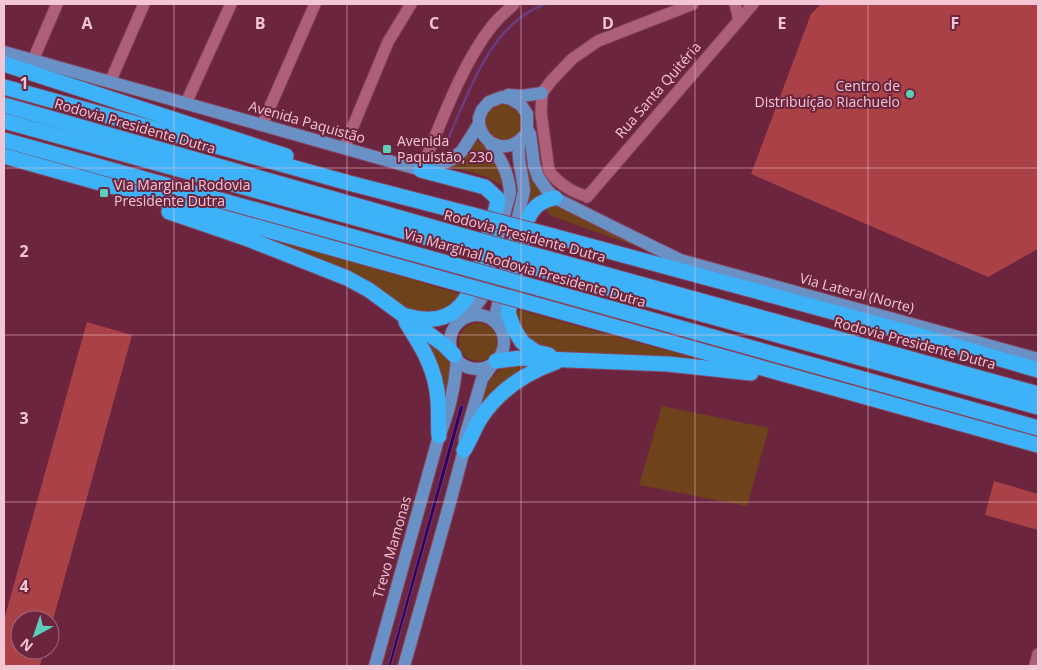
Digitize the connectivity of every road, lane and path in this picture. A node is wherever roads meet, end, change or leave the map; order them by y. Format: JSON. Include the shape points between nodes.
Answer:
{"nodes":[{"id":1,"x":57,"y":4,"type":"edge"},
{"id":2,"x":144,"y":4,"type":"edge"},
{"id":3,"x":231,"y":4,"type":"edge"},
{"id":4,"x":315,"y":4,"type":"edge"},
{"id":5,"x":411,"y":4,"type":"edge"},
{"id":6,"x":514,"y":4,"type":"edge"},
{"id":7,"x":693,"y":4,"type":"edge"},
{"id":8,"x":735,"y":4,"type":"edge"},
{"id":9,"x":753,"y":4,"type":"edge"},
{"id":10,"x":739,"y":20,"type":"junction"},
{"id":11,"x":4,"y":52,"type":"edge"},
{"id":12,"x":33,"y":60,"type":"junction"},
{"id":13,"x":4,"y":64,"type":"edge"},
{"id":14,"x":110,"y":82,"type":"junction"},
{"id":15,"x":4,"y":87,"type":"edge"},
{"id":16,"x":542,"y":93,"type":"junction"},
{"id":17,"x":502,"y":97,"type":"junction"},
{"id":18,"x":186,"y":103,"type":"junction"},
{"id":19,"x":4,"y":105,"type":"edge"},
{"id":20,"x":4,"y":121,"type":"edge"},
{"id":21,"x":262,"y":124,"type":"junction"},
{"id":22,"x":479,"y":124,"type":"junction"},
{"id":23,"x":527,"y":129,"type":"junction"},
{"id":24,"x":4,"y":140,"type":"edge"},
{"id":25,"x":520,"y":141,"type":"junction"},
{"id":26,"x":490,"y":143,"type":"junction"},
{"id":27,"x":344,"y":148,"type":"junction"},
{"id":28,"x":4,"y":156,"type":"edge"},
{"id":29,"x":421,"y":170,"type":"junction"},
{"id":30,"x":349,"y":184,"type":"junction"},
{"id":31,"x":121,"y":189,"type":"junction"},
{"id":32,"x":555,"y":198,"type":"junction"},
{"id":33,"x":465,"y":242,"type":"junction"},
{"id":34,"x":545,"y":264,"type":"junction"},
{"id":35,"x":401,"y":314,"type":"junction"},
{"id":36,"x":467,"y":316,"type":"junction"},
{"id":37,"x":499,"y":325,"type":"junction"},
{"id":38,"x":455,"y":357,"type":"junction"},
{"id":39,"x":1038,"y":359,"type":"edge"},
{"id":40,"x":565,"y":360,"type":"junction"},
{"id":41,"x":494,"y":363,"type":"junction"},
{"id":42,"x":1038,"y":370,"type":"edge"},
{"id":43,"x":795,"y":378,"type":"junction"},
{"id":44,"x":1038,"y":394,"type":"edge"},
{"id":45,"x":1038,"y":407,"type":"edge"},
{"id":46,"x":1038,"y":428,"type":"edge"},
{"id":47,"x":439,"y":436,"type":"junction"},
{"id":48,"x":1038,"y":446,"type":"edge"},
{"id":49,"x":464,"y":450,"type":"junction"},
{"id":50,"x":1038,"y":654,"type":"edge"},
{"id":51,"x":374,"y":666,"type":"edge"},
{"id":52,"x":404,"y":666,"type":"edge"},
{"id":53,"x":1035,"y":666,"type":"edge"}],
"edges":[{"from":1,"to":12,"type":"street"},
{"from":2,"to":14,"type":"street"},
{"from":3,"to":18,"type":"street"},
{"from":4,"to":21,"type":"street"},
{"from":5,"to":27,"type":"street","via":[[388,42]]},
{"from":6,"to":29,"type":"street","via":[[493,25],[477,48]]},
{"from":7,"to":16,"type":"street","via":[[598,40],[572,59]]},
{"from":8,"to":10,"type":"street"},
{"from":9,"to":10,"type":"street","name":"Rua Santa Quitéria"},
{"from":10,"to":16,"type":"street","name":"Rua Santa Quitéria","via":[[588,196],[570,189],[549,171]]},
{"from":11,"to":12,"type":"main road","name":"Avenida Paquistão"},
{"from":12,"to":14,"type":"main road","name":"Avenida Paquistão"},
{"from":13,"to":30,"type":"highway","via":[[295,159]]},
{"from":14,"to":18,"type":"main road","name":"Avenida Paquistão"},
{"from":15,"to":30,"type":"highway","name":"Rodovia Presidente Dutra"},
{"from":16,"to":17,"type":"main road"},
{"from":17,"to":22,"type":"main road","via":[[485,106]]},
{"from":17,"to":23,"type":"main road","via":[[516,101],[524,108]]},
{"from":18,"to":21,"type":"main road","name":"Avenida Paquistão"},
{"from":19,"to":33,"type":"highway","name":"Rodovia Presidente Dutra"},
{"from":20,"to":33,"type":"highway","name":"Rodovia Presidente Dutra"},
{"from":21,"to":27,"type":"main road","name":"Avenida Paquistão"},
{"from":22,"to":26,"type":"main road","via":[[483,136]]},
{"from":22,"to":29,"type":"main road","via":[[455,157]]},
{"from":23,"to":25,"type":"main road"},
{"from":23,"to":32,"type":"main road","via":[[536,172]]},
{"from":24,"to":46,"type":"highway","name":"Via Marginal Rodovia Presidente Dutra","bridge":true},
{"from":25,"to":26,"type":"main road","via":[[503,147]]},
{"from":25,"to":37,"type":"main road","via":[[524,192],[496,313]]},
{"from":26,"to":36,"type":"main road","via":[[503,163],[510,193],[481,299]]},
{"from":27,"to":29,"type":"main road","name":"Avenida Paquistão"},
{"from":28,"to":31,"type":"highway"},
{"from":29,"to":35,"type":"highway","via":[[485,187],[498,201],[477,280],[465,301],[453,312],[432,320]]},
{"from":30,"to":42,"type":"highway","name":"Rodovia Presidente Dutra","bridge":true,"via":[[553,236]]},
{"from":31,"to":35,"type":"highway","via":[[136,200],[347,278]]},
{"from":31,"to":43,"type":"highway","bridge":true},
{"from":32,"to":39,"type":"main road","name":"Via Lateral (Norte)","via":[[680,260]]},
{"from":32,"to":40,"type":"highway","via":[[545,200],[532,209],[526,223],[508,314],[518,336],[529,348]]},
{"from":33,"to":34,"type":"highway","name":"Rodovia Presidente Dutra","bridge":true},
{"from":34,"to":44,"type":"highway","name":"Rodovia Presidente Dutra"},
{"from":34,"to":45,"type":"highway","name":"Rodovia Presidente Dutra"},
{"from":35,"to":38,"type":"highway","via":[[444,345]]},
{"from":35,"to":47,"type":"highway","via":[[432,368],[438,401]]},
{"from":36,"to":37,"type":"main road","via":[[481,315]]},
{"from":36,"to":38,"type":"main road","via":[[452,331],[450,345]]},
{"from":37,"to":41,"type":"main road","via":[[504,346]]},
{"from":38,"to":41,"type":"main road","via":[[476,369]]},
{"from":38,"to":47,"type":"main road","name":"Trevo Mamonas","via":[[451,396]]},
{"from":40,"to":41,"type":"highway","via":[[516,358]]},
{"from":40,"to":43,"type":"highway","via":[[668,364]]},
{"from":40,"to":49,"type":"highway","via":[[526,375],[502,393],[481,419]]},
{"from":41,"to":49,"type":"main road","via":[[482,379]]},
{"from":43,"to":48,"type":"highway"},
{"from":47,"to":51,"type":"main road","name":"Trevo Mamonas"},
{"from":49,"to":52,"type":"main road"},
{"from":50,"to":53,"type":"street"}]}
